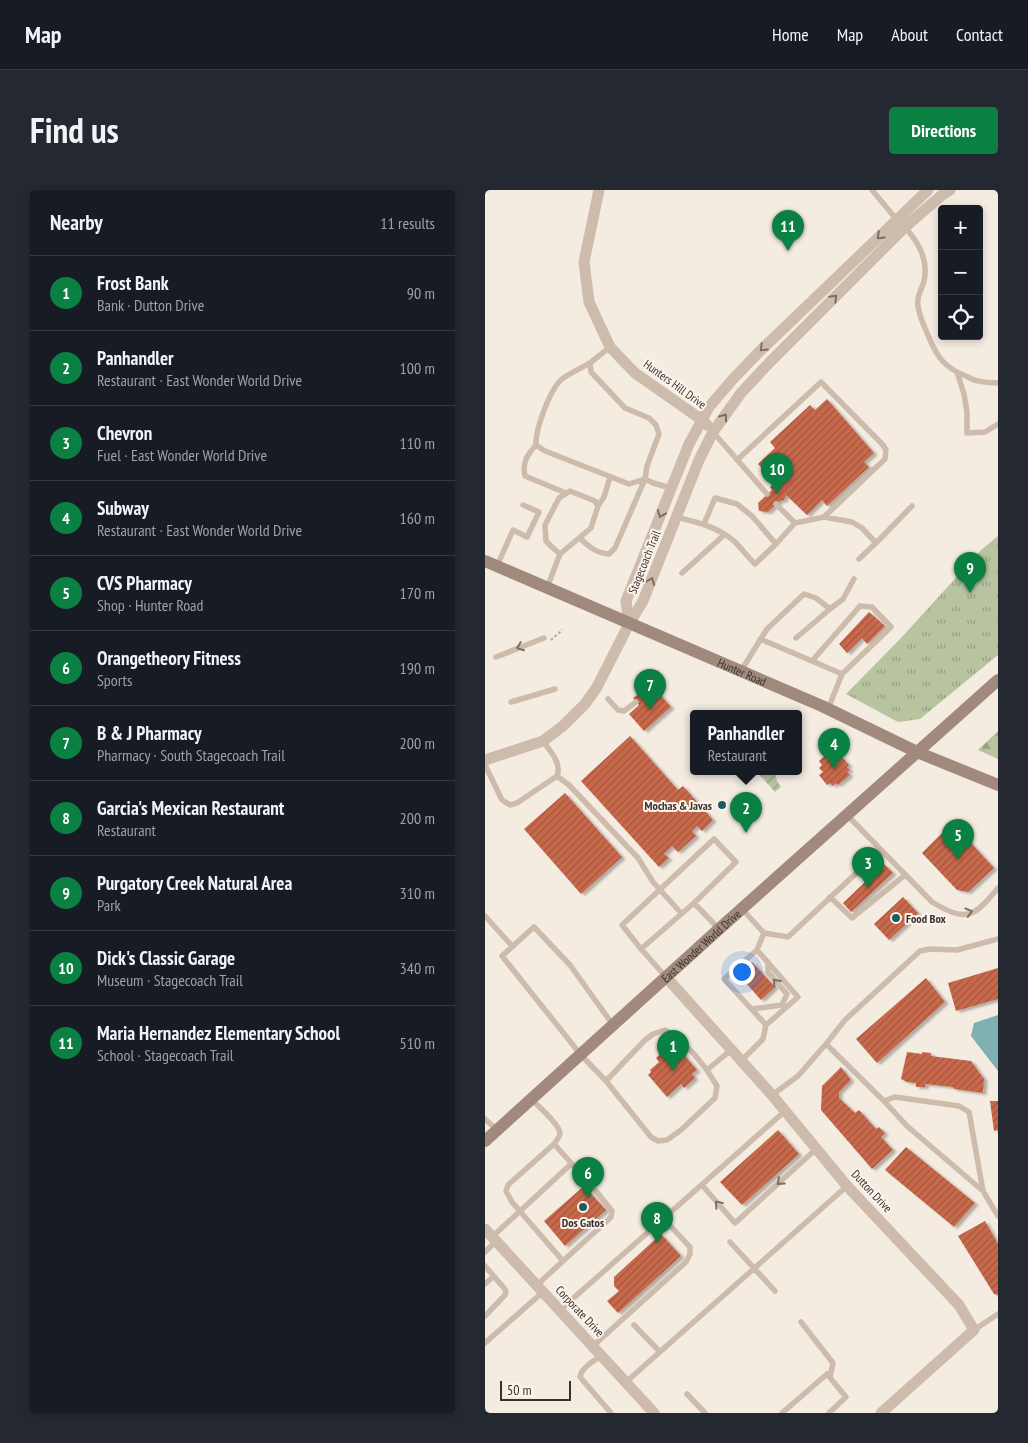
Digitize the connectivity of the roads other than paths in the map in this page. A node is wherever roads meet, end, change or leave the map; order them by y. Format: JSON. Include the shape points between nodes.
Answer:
{"nodes":[{"id":1,"x":599,"y":190,"type":"edge"},
{"id":2,"x":872,"y":190,"type":"edge"},
{"id":3,"x":880,"y":190,"type":"edge"},
{"id":4,"x":928,"y":190,"type":"edge"},
{"id":5,"x":950,"y":190,"type":"edge"},
{"id":6,"x":878,"y":197,"type":"junction"},
{"id":7,"x":901,"y":223,"type":"junction"},
{"id":8,"x":610,"y":347,"type":"junction"},
{"id":9,"x":590,"y":363,"type":"junction"},
{"id":10,"x":957,"y":372,"type":"junction"},
{"id":11,"x":998,"y":383,"type":"edge"},
{"id":12,"x":702,"y":420,"type":"junction"},
{"id":13,"x":998,"y":424,"type":"edge"},
{"id":14,"x":713,"y":432,"type":"junction"},
{"id":15,"x":535,"y":445,"type":"junction"},
{"id":16,"x":737,"y":460,"type":"junction"},
{"id":17,"x":610,"y":477,"type":"junction"},
{"id":18,"x":645,"y":479,"type":"junction"},
{"id":19,"x":671,"y":488,"type":"junction"},
{"id":20,"x":566,"y":493,"type":"junction"},
{"id":21,"x":767,"y":494,"type":"dead end"},
{"id":22,"x":776,"y":504,"type":"dead end"},
{"id":23,"x":523,"y":505,"type":"dead end"},
{"id":24,"x":598,"y":506,"type":"junction"},
{"id":25,"x":912,"y":506,"type":"dead end"},
{"id":26,"x":677,"y":517,"type":"junction"},
{"id":27,"x":824,"y":517,"type":"junction"},
{"id":28,"x":795,"y":523,"type":"junction"},
{"id":29,"x":704,"y":524,"type":"junction"},
{"id":30,"x":723,"y":535,"type":"junction"},
{"id":31,"x":580,"y":538,"type":"junction"},
{"id":32,"x":875,"y":543,"type":"junction"},
{"id":33,"x":776,"y":544,"type":"junction"},
{"id":34,"x":560,"y":554,"type":"junction"},
{"id":35,"x":859,"y":560,"type":"dead end"},
{"id":36,"x":491,"y":564,"type":"edge"},
{"id":37,"x":683,"y":573,"type":"dead end"},
{"id":38,"x":854,"y":579,"type":"dead end"},
{"id":39,"x":547,"y":588,"type":"junction"},
{"id":40,"x":830,"y":609,"type":"junction"},
{"id":41,"x":629,"y":624,"type":"junction"},
{"id":42,"x":796,"y":638,"type":"dead end"},
{"id":43,"x":760,"y":639,"type":"junction"},
{"id":44,"x":547,"y":640,"type":"road end"},
{"id":45,"x":496,"y":657,"type":"dead end"},
{"id":46,"x":812,"y":661,"type":"junction"},
{"id":47,"x":741,"y":671,"type":"junction"},
{"id":48,"x":657,"y":673,"type":"dead end"},
{"id":49,"x":841,"y":674,"type":"junction"},
{"id":50,"x":998,"y":680,"type":"edge"},
{"id":51,"x":555,"y":689,"type":"dead end"},
{"id":52,"x":644,"y":695,"type":"dead end"},
{"id":53,"x":608,"y":699,"type":"dead end"},
{"id":54,"x":511,"y":702,"type":"dead end"},
{"id":55,"x":636,"y":702,"type":"dead end"},
{"id":56,"x":828,"y":710,"type":"junction"},
{"id":57,"x":543,"y":741,"type":"junction"},
{"id":58,"x":917,"y":752,"type":"junction"},
{"id":59,"x":485,"y":760,"type":"edge"},
{"id":60,"x":485,"y":765,"type":"edge"},
{"id":61,"x":557,"y":776,"type":"junction"},
{"id":62,"x":998,"y":785,"type":"edge"},
{"id":63,"x":847,"y":815,"type":"junction"},
{"id":64,"x":881,"y":850,"type":"junction"},
{"id":65,"x":905,"y":875,"type":"junction"},
{"id":66,"x":998,"y":888,"type":"edge"},
{"id":67,"x":659,"y":890,"type":"junction"},
{"id":68,"x":830,"y":897,"type":"junction"},
{"id":69,"x":694,"y":903,"type":"junction"},
{"id":70,"x":742,"y":909,"type":"junction"},
{"id":71,"x":681,"y":913,"type":"junction"},
{"id":72,"x":485,"y":916,"type":"edge"},
{"id":73,"x":719,"y":929,"type":"junction"},
{"id":74,"x":764,"y":933,"type":"junction"},
{"id":75,"x":998,"y":939,"type":"edge"},
{"id":76,"x":512,"y":946,"type":"junction"},
{"id":77,"x":641,"y":948,"type":"junction"},
{"id":78,"x":757,"y":950,"type":"junction"},
{"id":79,"x":768,"y":962,"type":"junction"},
{"id":80,"x":667,"y":977,"type":"junction"},
{"id":81,"x":751,"y":1009,"type":"junction"},
{"id":82,"x":766,"y":1025,"type":"junction"},
{"id":83,"x":613,"y":1026,"type":"junction"},
{"id":84,"x":826,"y":1044,"type":"junction"},
{"id":85,"x":731,"y":1050,"type":"junction"},
{"id":86,"x":581,"y":1055,"type":"junction"},
{"id":87,"x":741,"y":1061,"type":"junction"},
{"id":88,"x":707,"y":1070,"type":"junction"},
{"id":89,"x":606,"y":1081,"type":"junction"},
{"id":90,"x":771,"y":1095,"type":"junction"},
{"id":91,"x":531,"y":1099,"type":"junction"},
{"id":92,"x":884,"y":1101,"type":"junction"},
{"id":93,"x":784,"y":1112,"type":"junction"},
{"id":94,"x":485,"y":1120,"type":"edge"},
{"id":95,"x":497,"y":1130,"type":"junction"},
{"id":96,"x":485,"y":1141,"type":"edge"},
{"id":97,"x":554,"y":1144,"type":"junction"},
{"id":98,"x":816,"y":1149,"type":"junction"},
{"id":99,"x":571,"y":1164,"type":"junction"},
{"id":100,"x":702,"y":1185,"type":"junction"},
{"id":101,"x":847,"y":1186,"type":"junction"},
{"id":102,"x":983,"y":1190,"type":"junction"},
{"id":103,"x":520,"y":1211,"type":"junction"},
{"id":104,"x":998,"y":1216,"type":"edge"},
{"id":105,"x":663,"y":1218,"type":"junction"},
{"id":106,"x":491,"y":1236,"type":"edge"},
{"id":107,"x":730,"y":1242,"type":"dead end"},
{"id":108,"x":485,"y":1252,"type":"edge"},
{"id":109,"x":563,"y":1261,"type":"junction"},
{"id":110,"x":485,"y":1266,"type":"edge"},
{"id":111,"x":754,"y":1269,"type":"junction"},
{"id":112,"x":494,"y":1276,"type":"junction"},
{"id":113,"x":485,"y":1284,"type":"edge"},
{"id":114,"x":540,"y":1288,"type":"junction"},
{"id":115,"x":775,"y":1291,"type":"dead end"},
{"id":116,"x":560,"y":1310,"type":"junction"},
{"id":117,"x":998,"y":1314,"type":"edge"},
{"id":118,"x":485,"y":1316,"type":"edge"},
{"id":119,"x":801,"y":1322,"type":"dead end"},
{"id":120,"x":634,"y":1325,"type":"dead end"},
{"id":121,"x":973,"y":1330,"type":"junction"},
{"id":122,"x":485,"y":1343,"type":"edge"},
{"id":123,"x":593,"y":1346,"type":"junction"},
{"id":124,"x":660,"y":1352,"type":"junction"},
{"id":125,"x":601,"y":1355,"type":"junction"},
{"id":126,"x":830,"y":1377,"type":"junction"},
{"id":127,"x":626,"y":1382,"type":"junction"},
{"id":128,"x":687,"y":1394,"type":"dead end"},
{"id":129,"x":611,"y":1413,"type":"edge"},
{"id":130,"x":655,"y":1413,"type":"edge"},
{"id":131,"x":705,"y":1413,"type":"edge"},
{"id":132,"x":782,"y":1413,"type":"edge"},
{"id":133,"x":829,"y":1413,"type":"edge"},
{"id":134,"x":881,"y":1413,"type":"edge"}],
"edges":[{"from":1,"to":8,"type":"street","name":"Hunters Hill Drive","via":[[584,262],[589,302]]},
{"from":2,"to":6,"type":"lane"},
{"from":3,"to":6,"type":"lane"},
{"from":4,"to":7,"type":"street","name":"Stagecoach Trail"},
{"from":5,"to":7,"type":"street","name":"Stagecoach Trail"},
{"from":6,"to":7,"type":"lane"},
{"from":7,"to":10,"type":"lane","via":[[923,252],[924,281],[917,306],[921,320],[932,347],[945,365]]},
{"from":7,"to":12,"type":"street","name":"Stagecoach Trail","one_way":true,"via":[[733,378]]},
{"from":14,"to":7,"type":"street","name":"Stagecoach Trail","one_way":true,"via":[[741,393]]},
{"from":8,"to":9,"type":"lane"},
{"from":8,"to":12,"type":"street","name":"Hunters Hill Drive","via":[[635,373]]},
{"from":9,"to":15,"type":"lane","via":[[555,386]]},
{"from":9,"to":18,"type":"lane","via":[[591,372],[625,408],[649,418],[656,425],[659,434]]},
{"from":10,"to":11,"type":"lane","via":[[979,382]]},
{"from":10,"to":13,"type":"lane","via":[[967,412],[967,433],[985,432]]},
{"from":12,"to":14,"type":"street","name":"Hunters Hill Drive"},
{"from":12,"to":19,"type":"street","name":"Stagecoach Trail"},
{"from":14,"to":16,"type":"lane"},
{"from":14,"to":26,"type":"street","name":"Stagecoach Trail"},
{"from":15,"to":17,"type":"lane"},
{"from":15,"to":20,"type":"lane","via":[[523,467],[525,476]]},
{"from":16,"to":21,"type":"lane"},
{"from":16,"to":27,"type":"lane","via":[[821,382],[886,450],[885,459]]},
{"from":17,"to":18,"type":"lane","via":[[629,484]]},
{"from":17,"to":24,"type":"lane"},
{"from":18,"to":19,"type":"lane"},
{"from":18,"to":31,"type":"lane","via":[[615,548],[609,554],[599,553]]},
{"from":19,"to":41,"type":"street","name":"Stagecoach Trail","one_way":true,"via":[[626,601]]},
{"from":20,"to":24,"type":"lane","via":[[578,494],[595,501]]},
{"from":20,"to":34,"type":"lane","via":[[559,498],[545,525],[546,541]]},
{"from":22,"to":28,"type":"lane"},
{"from":23,"to":36,"type":"lane","via":[[539,512],[527,537],[513,530]]},
{"from":24,"to":31,"type":"lane","via":[[591,528]]},
{"from":25,"to":32,"type":"lane"},
{"from":26,"to":29,"type":"lane"},
{"from":41,"to":26,"type":"street","name":"Stagecoach Trail","one_way":true,"via":[[643,601]]},
{"from":27,"to":28,"type":"lane"},
{"from":27,"to":32,"type":"lane","via":[[853,522]]},
{"from":28,"to":33,"type":"lane"},
{"from":29,"to":30,"type":"lane"},
{"from":29,"to":33,"type":"lane","via":[[715,498],[737,504]]},
{"from":30,"to":33,"type":"lane","via":[[733,540],[755,564]]},
{"from":30,"to":37,"type":"lane"},
{"from":31,"to":34,"type":"lane"},
{"from":32,"to":35,"type":"lane"},
{"from":34,"to":39,"type":"lane"},
{"from":36,"to":39,"type":"main road","name":"Hunter Road"},
{"from":38,"to":40,"type":"lane","via":[[843,599]]},
{"from":39,"to":41,"type":"main road","name":"Hunter Road"},
{"from":40,"to":42,"type":"lane"},
{"from":40,"to":43,"type":"lane","via":[[805,594],[767,628]]},
{"from":41,"to":47,"type":"main road","name":"Hunter Road"},
{"from":41,"to":57,"type":"street","via":[[585,704]]},
{"from":43,"to":46,"type":"lane"},
{"from":43,"to":47,"type":"lane"},
{"from":44,"to":45,"type":"lane","one_way":true},
{"from":46,"to":49,"type":"lane"},
{"from":46,"to":49,"type":"lane","via":[[861,606],[871,607],[891,627]]},
{"from":47,"to":56,"type":"main road","name":"Hunter Road"},
{"from":48,"to":52,"type":"lane"},
{"from":49,"to":56,"type":"lane"},
{"from":50,"to":58,"type":"main road","name":"East Wonder World Drive"},
{"from":51,"to":54,"type":"lane"},
{"from":53,"to":55,"type":"lane","via":[[618,710],[624,711]]},
{"from":56,"to":58,"type":"main road","name":"Hunter Road"},
{"from":57,"to":59,"type":"street"},
{"from":57,"to":61,"type":"lane","via":[[556,759]]},
{"from":58,"to":62,"type":"main road","name":"Hunter Road"},
{"from":58,"to":63,"type":"main road","name":"East Wonder World Drive"},
{"from":60,"to":61,"type":"lane","via":[[502,800],[510,805],[517,804]]},
{"from":61,"to":67,"type":"lane","via":[[638,858]]},
{"from":63,"to":64,"type":"lane"},
{"from":63,"to":70,"type":"main road","name":"East Wonder World Drive"},
{"from":64,"to":65,"type":"lane"},
{"from":64,"to":68,"type":"lane"},
{"from":65,"to":66,"type":"lane","one_way":true,"via":[[932,902],[948,912],[961,915],[983,906]]},
{"from":65,"to":68,"type":"lane","via":[[852,918]]},
{"from":67,"to":69,"type":"lane","via":[[714,839],[736,862]]},
{"from":67,"to":71,"type":"lane"},
{"from":67,"to":77,"type":"lane","via":[[621,925]]},
{"from":68,"to":74,"type":"lane","via":[[787,937]]},
{"from":69,"to":71,"type":"lane"},
{"from":69,"to":73,"type":"lane"},
{"from":70,"to":73,"type":"main road","name":"East Wonder World Drive"},
{"from":70,"to":74,"type":"lane"},
{"from":71,"to":77,"type":"lane"},
{"from":72,"to":76,"type":"lane"},
{"from":73,"to":80,"type":"main road","name":"East Wonder World Drive"},
{"from":74,"to":78,"type":"lane"},
{"from":75,"to":84,"type":"lane","via":[[957,950],[930,948],[920,951],[845,1020]]},
{"from":76,"to":83,"type":"lane","via":[[534,927],[570,965]]},
{"from":76,"to":86,"type":"lane","via":[[502,956]]},
{"from":77,"to":80,"type":"lane"},
{"from":78,"to":79,"type":"lane"},
{"from":78,"to":81,"type":"lane","via":[[724,979]]},
{"from":81,"to":79,"type":"lane","one_way":true,"via":[[782,1005],[787,994],[767,972]]},
{"from":79,"to":82,"type":"lane","via":[[798,996]]},
{"from":80,"to":83,"type":"main road","name":"East Wonder World Drive"},
{"from":80,"to":85,"type":"street","name":"Dutton Drive"},
{"from":81,"to":82,"type":"lane"},
{"from":82,"to":87,"type":"lane","via":[[763,1039]]},
{"from":83,"to":86,"type":"main road","name":"East Wonder World Drive"},
{"from":84,"to":90,"type":"lane","via":[[798,1076]]},
{"from":84,"to":92,"type":"lane"},
{"from":85,"to":87,"type":"street","name":"Dutton Drive"},
{"from":85,"to":88,"type":"lane"},
{"from":86,"to":89,"type":"lane"},
{"from":86,"to":91,"type":"main road","name":"East Wonder World Drive"},
{"from":87,"to":90,"type":"street","name":"Dutton Drive"},
{"from":88,"to":89,"type":"lane","via":[[695,1054],[665,1030],[644,1041]]},
{"from":88,"to":89,"type":"lane","via":[[717,1086],[715,1098],[681,1130],[667,1140],[658,1141],[651,1137]]},
{"from":90,"to":93,"type":"street","name":"Dutton Drive"},
{"from":91,"to":95,"type":"main road","name":"East Wonder World Drive"},
{"from":91,"to":97,"type":"lane","via":[[560,1132]]},
{"from":92,"to":102,"type":"lane","via":[[907,1126]]},
{"from":92,"to":102,"type":"lane","via":[[895,1097],[959,1106],[969,1112]]},
{"from":93,"to":98,"type":"street","name":"Dutton Drive"},
{"from":93,"to":100,"type":"lane"},
{"from":94,"to":95,"type":"lane"},
{"from":95,"to":96,"type":"main road","name":"East Wonder World Drive"},
{"from":97,"to":99,"type":"lane"},
{"from":97,"to":103,"type":"lane","via":[[506,1187]]},
{"from":98,"to":100,"type":"lane","one_way":true,"via":[[735,1223]]},
{"from":98,"to":101,"type":"street","name":"Dutton Drive"},
{"from":99,"to":103,"type":"lane"},
{"from":99,"to":109,"type":"lane","via":[[612,1211],[609,1220]]},
{"from":100,"to":105,"type":"lane"},
{"from":101,"to":111,"type":"lane"},
{"from":101,"to":121,"type":"street","name":"Dutton Drive","via":[[959,1305]]},
{"from":102,"to":104,"type":"lane"},
{"from":103,"to":106,"type":"lane"},
{"from":103,"to":109,"type":"lane"},
{"from":105,"to":116,"type":"lane"},
{"from":105,"to":123,"type":"lane","via":[[690,1247],[686,1262]]},
{"from":106,"to":108,"type":"lane"},
{"from":106,"to":114,"type":"street","name":"Corporate Drive"},
{"from":107,"to":111,"type":"lane"},
{"from":109,"to":114,"type":"lane"},
{"from":110,"to":112,"type":"lane"},
{"from":111,"to":115,"type":"lane"},
{"from":111,"to":124,"type":"lane"},
{"from":112,"to":113,"type":"lane"},
{"from":112,"to":118,"type":"lane","via":[[506,1291],[505,1296]]},
{"from":114,"to":116,"type":"street","name":"Corporate Drive"},
{"from":114,"to":122,"type":"lane"},
{"from":116,"to":123,"type":"street","name":"Corporate Drive"},
{"from":117,"to":121,"type":"lane"},
{"from":119,"to":126,"type":"lane","via":[[833,1362]]},
{"from":120,"to":124,"type":"lane"},
{"from":121,"to":134,"type":"street"},
{"from":123,"to":125,"type":"street","name":"Corporate Drive"},
{"from":124,"to":127,"type":"lane"},
{"from":125,"to":127,"type":"street","name":"Corporate Drive"},
{"from":125,"to":129,"type":"lane","via":[[579,1374]]},
{"from":126,"to":132,"type":"lane","via":[[827,1374]]},
{"from":126,"to":133,"type":"lane","via":[[846,1397]]},
{"from":127,"to":130,"type":"street","name":"Corporate Drive"},
{"from":128,"to":131,"type":"lane"}]}
